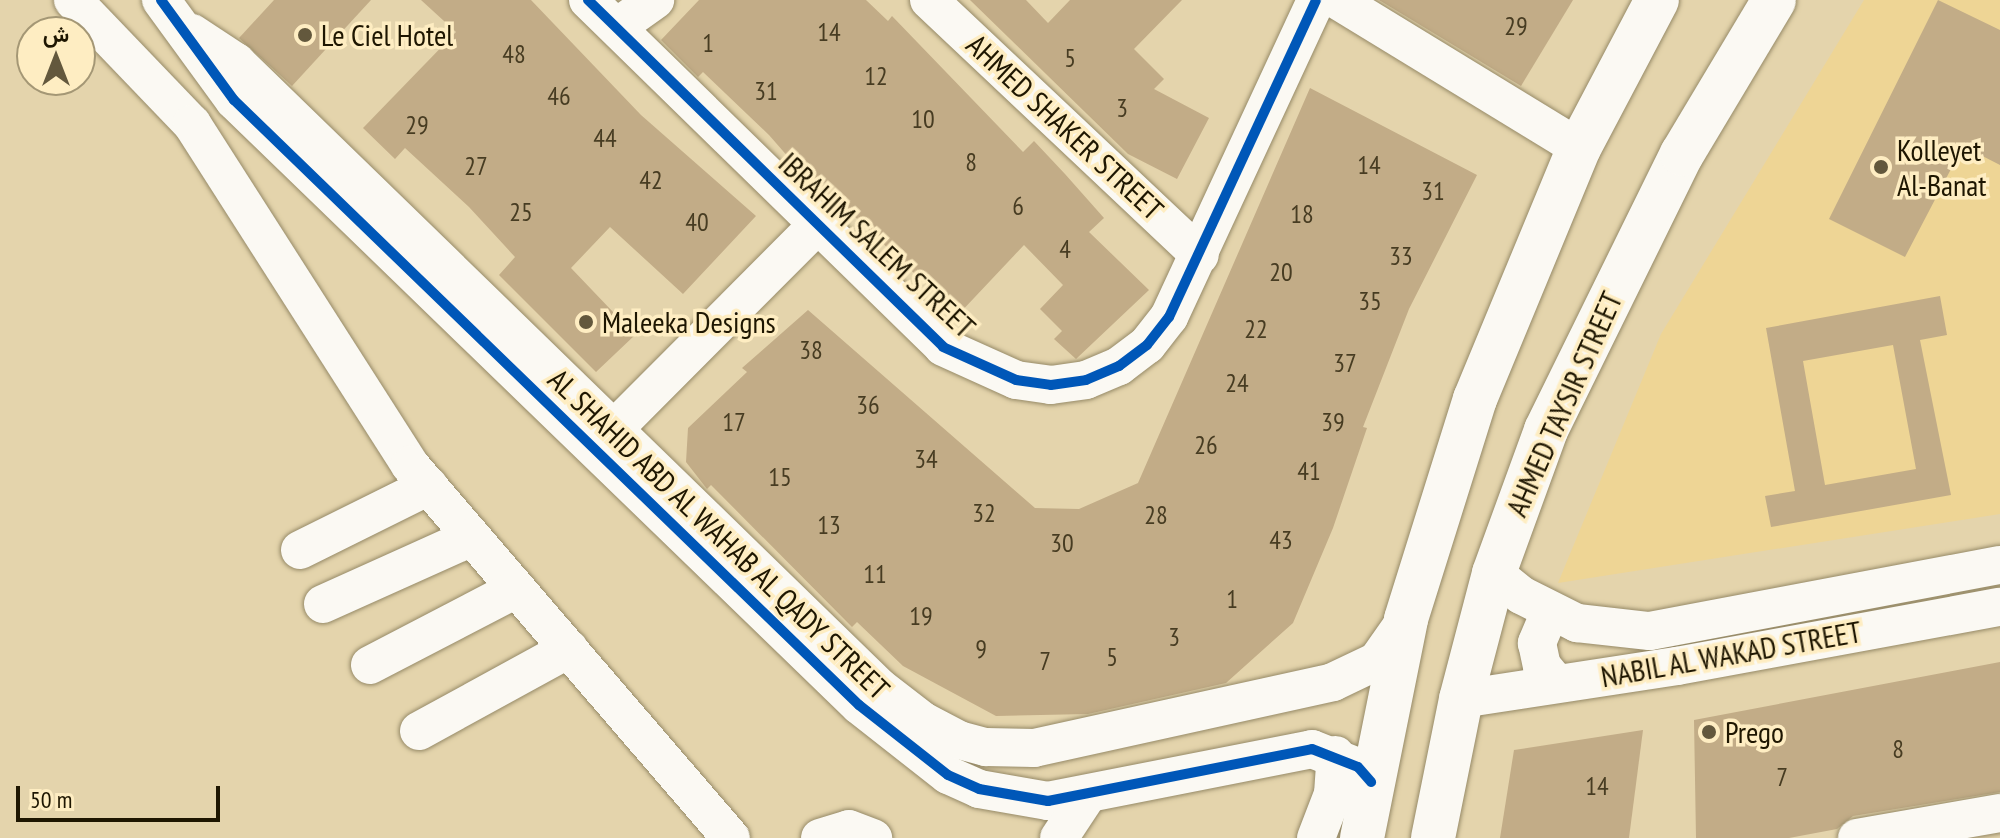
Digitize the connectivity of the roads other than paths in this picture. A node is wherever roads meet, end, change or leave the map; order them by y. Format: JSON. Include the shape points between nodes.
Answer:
{"nodes":[{"id":1,"x":73,"y":0,"type":"edge"},
{"id":2,"x":588,"y":0,"type":"edge"},
{"id":3,"x":655,"y":0,"type":"edge"},
{"id":4,"x":929,"y":0,"type":"edge"},
{"id":5,"x":1316,"y":0,"type":"edge"},
{"id":6,"x":1337,"y":0,"type":"edge"},
{"id":7,"x":1657,"y":0,"type":"edge"},
{"id":8,"x":1689,"y":0,"type":"edge"},
{"id":9,"x":1774,"y":0,"type":"edge"},
{"id":10,"x":181,"y":12,"type":"edge"},
{"id":11,"x":617,"y":27,"type":"junction"},
{"id":12,"x":1609,"y":92,"type":"junction"},
{"id":13,"x":1579,"y":148,"type":"junction"},
{"id":14,"x":816,"y":226,"type":"junction"},
{"id":15,"x":1200,"y":255,"type":"junction"},
{"id":16,"x":613,"y":430,"type":"junction"},
{"id":17,"x":429,"y":486,"type":"junction"},
{"id":18,"x":472,"y":537,"type":"junction"},
{"id":19,"x":300,"y":550,"type":"dead end"},
{"id":20,"x":2000,"y":565,"type":"edge"},
{"id":21,"x":1494,"y":573,"type":"junction"},
{"id":22,"x":516,"y":589,"type":"junction"},
{"id":23,"x":323,"y":604,"type":"dead end"},
{"id":24,"x":2000,"y":607,"type":"edge"},
{"id":25,"x":1550,"y":612,"type":"junction"},
{"id":26,"x":1406,"y":619,"type":"junction"},
{"id":27,"x":569,"y":649,"type":"junction"},
{"id":28,"x":370,"y":665,"type":"dead end"},
{"id":29,"x":1557,"y":684,"type":"junction"},
{"id":30,"x":1288,"y":692,"type":"junction"},
{"id":31,"x":1461,"y":699,"type":"junction"},
{"id":32,"x":419,"y":731,"type":"dead end"},
{"id":33,"x":1318,"y":753,"type":"junction"},
{"id":34,"x":1371,"y":782,"type":"junction"},
{"id":35,"x":1086,"y":797,"type":"junction"},
{"id":36,"x":2000,"y":813,"type":"edge"},
{"id":37,"x":1960,"y":829,"type":"edge"},
{"id":38,"x":731,"y":838,"type":"edge"},
{"id":39,"x":820,"y":838,"type":"edge"},
{"id":40,"x":873,"y":838,"type":"edge"},
{"id":41,"x":1059,"y":838,"type":"edge"},
{"id":42,"x":1316,"y":838,"type":"edge"},
{"id":43,"x":1362,"y":838,"type":"edge"},
{"id":44,"x":1433,"y":838,"type":"edge"},
{"id":45,"x":1857,"y":838,"type":"edge"}],
"edges":[{"from":1,"to":17,"type":"street","via":[[192,124],[228,187]]},
{"from":2,"to":11,"type":"street","name":"IBRAHIM SALEM STREET"},
{"from":3,"to":11,"type":"street"},
{"from":4,"to":15,"type":"street","name":"AHMED SHAKER STREET"},
{"from":5,"to":15,"type":"street","name":"IBRAHIM SALEM STREET"},
{"from":6,"to":13,"type":"street"},
{"from":7,"to":12,"type":"main road"},
{"from":8,"to":12,"type":"main road","via":[[1652,64],[1634,81]]},
{"from":9,"to":21,"type":"main road","name":"AHMED TAYSIR STREET","via":[[1645,226],[1546,430]]},
{"from":10,"to":16,"type":"street","name":"AL SHAHID ABD AL WAHAB AL QADY STREET"},
{"from":10,"to":35,"type":"street","name":"AL SHAHID ABD AL WAHAB AL QADY STREET","via":[[201,60],[234,100],[859,705],[948,775],[979,789],[1048,801]]},
{"from":11,"to":14,"type":"street","name":"IBRAHIM SALEM STREET"},
{"from":12,"to":13,"type":"main road"},
{"from":13,"to":26,"type":"main road","via":[[1475,399]]},
{"from":14,"to":15,"type":"street","name":"IBRAHIM SALEM STREET","via":[[943,347],[1016,380],[1051,385],[1086,380],[1119,366],[1147,345],[1169,317]]},
{"from":14,"to":16,"type":"street"},
{"from":16,"to":30,"type":"street","name":"AL SHAHID ABD AL WAHAB AL QADY STREET","via":[[879,687],[923,721],[959,740],[986,747],[1034,748]]},
{"from":17,"to":18,"type":"street"},
{"from":17,"to":19,"type":"street"},
{"from":18,"to":22,"type":"street"},
{"from":18,"to":23,"type":"street"},
{"from":20,"to":25,"type":"street","name":"NABIL AL WAKAD STREET","via":[[1650,631],[1592,625]]},
{"from":21,"to":25,"type":"street","name":"NABIL AL WAKAD STREET"},
{"from":21,"to":31,"type":"main road","name":"AHMED TAYSIR STREET"},
{"from":22,"to":27,"type":"street"},
{"from":22,"to":28,"type":"street"},
{"from":24,"to":29,"type":"street","name":"NABIL AL WAKAD STREET"},
{"from":25,"to":29,"type":"street","via":[[1537,643],[1542,666]]},
{"from":26,"to":30,"type":"street","name":"AL SHAHID ABD AL WAHAB AL QADY STREET","via":[[1377,661],[1333,682]]},
{"from":26,"to":34,"type":"main road"},
{"from":27,"to":32,"type":"street"},
{"from":27,"to":38,"type":"street"},
{"from":29,"to":31,"type":"street","name":"NABIL AL WAKAD STREET"},
{"from":30,"to":33,"type":"street","via":[[1305,704]]},
{"from":31,"to":44,"type":"main road","name":"AHMED TAYSIR STREET"},
{"from":33,"to":34,"type":"street"},
{"from":33,"to":35,"type":"street","name":"AL SHAHID ABD AL WAHAB AL QADY STREET"},
{"from":33,"to":42,"type":"street","via":[[1333,794]]},
{"from":34,"to":43,"type":"main road"},
{"from":35,"to":41,"type":"street"},
{"from":36,"to":37,"type":"street"},
{"from":37,"to":45,"type":"street"},
{"from":39,"to":40,"type":"street","via":[[849,829]]}]}
